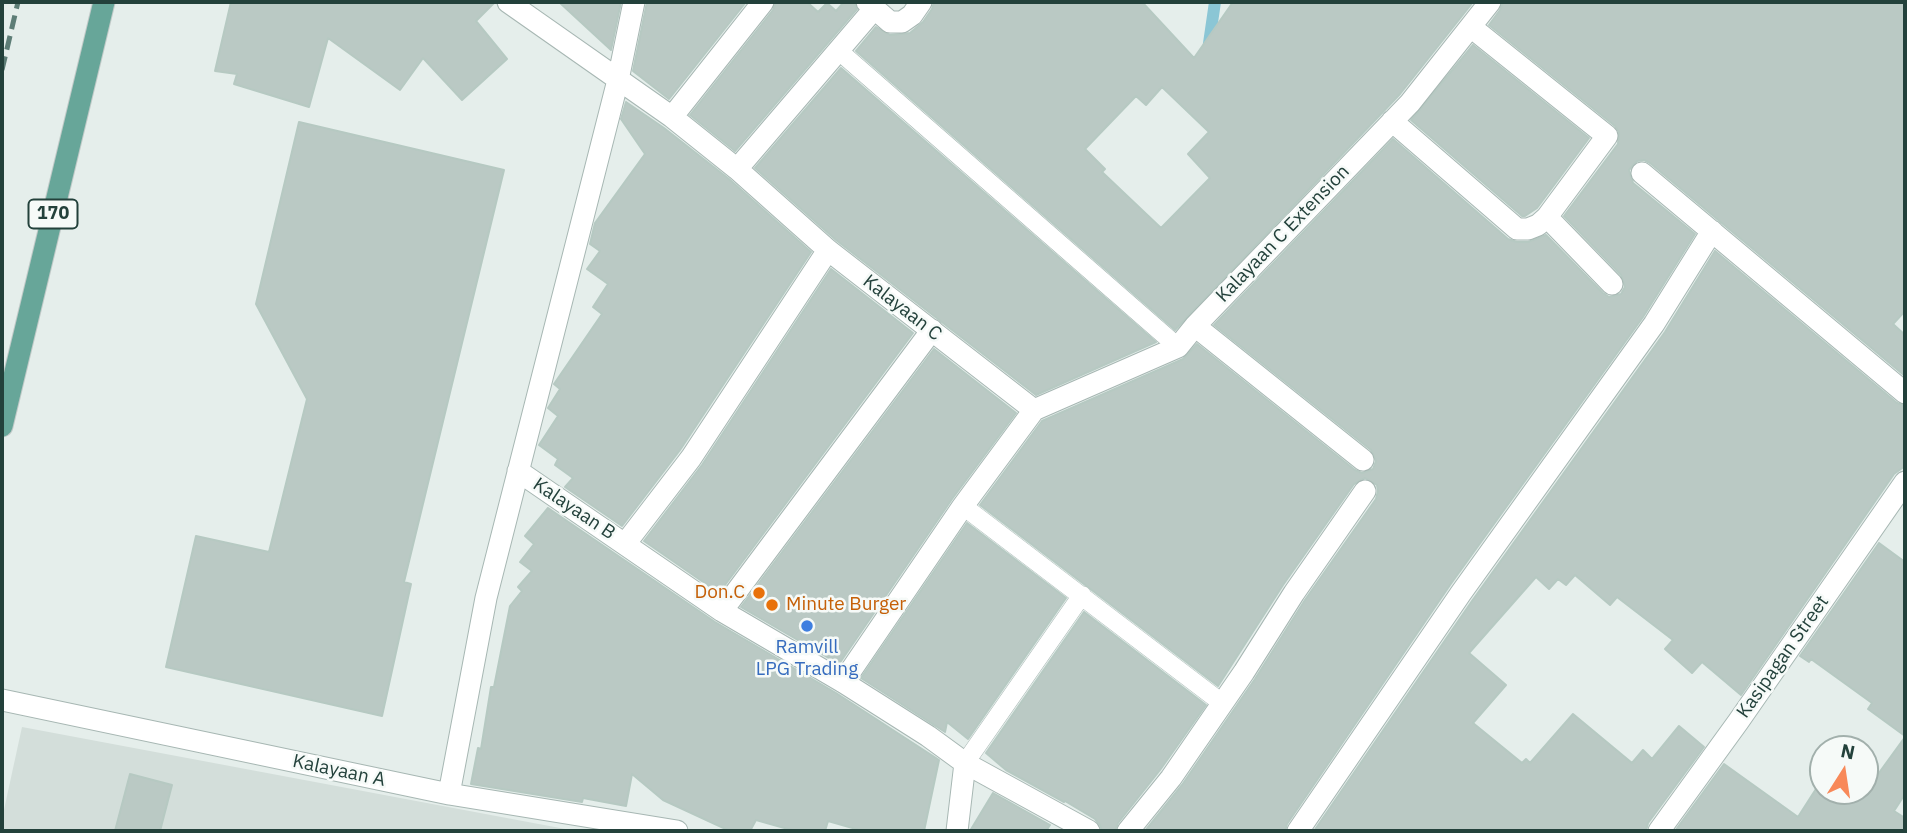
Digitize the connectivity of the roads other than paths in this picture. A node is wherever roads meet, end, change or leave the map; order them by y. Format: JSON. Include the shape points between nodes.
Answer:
{"nodes":[{"id":1,"x":104,"y":2,"type":"edge"},
{"id":2,"x":508,"y":2,"type":"edge"},
{"id":3,"x":634,"y":2,"type":"edge"},
{"id":4,"x":763,"y":2,"type":"edge"},
{"id":5,"x":921,"y":2,"type":"edge"},
{"id":6,"x":1490,"y":2,"type":"edge"},
{"id":7,"x":871,"y":5,"type":"edge"},
{"id":8,"x":1471,"y":27,"type":"junction"},
{"id":9,"x":839,"y":51,"type":"junction"},
{"id":10,"x":618,"y":80,"type":"junction"},
{"id":11,"x":672,"y":117,"type":"junction"},
{"id":12,"x":1392,"y":121,"type":"junction"},
{"id":13,"x":737,"y":169,"type":"junction"},
{"id":14,"x":1642,"y":173,"type":"dead end"},
{"id":15,"x":1546,"y":217,"type":"junction"},
{"id":16,"x":1712,"y":231,"type":"junction"},
{"id":17,"x":828,"y":250,"type":"junction"},
{"id":18,"x":1612,"y":284,"type":"dead end"},
{"id":19,"x":1195,"y":326,"type":"junction"},
{"id":20,"x":932,"y":330,"type":"junction"},
{"id":21,"x":1178,"y":347,"type":"junction"},
{"id":22,"x":1905,"y":393,"type":"edge"},
{"id":23,"x":1034,"y":410,"type":"junction"},
{"id":24,"x":2,"y":426,"type":"edge"},
{"id":25,"x":1363,"y":460,"type":"dead end"},
{"id":26,"x":518,"y":471,"type":"junction"},
{"id":27,"x":1905,"y":482,"type":"edge"},
{"id":28,"x":1365,"y":491,"type":"dead end"},
{"id":29,"x":963,"y":506,"type":"junction"},
{"id":30,"x":625,"y":544,"type":"junction"},
{"id":31,"x":1082,"y":595,"type":"junction"},
{"id":32,"x":722,"y":611,"type":"junction"},
{"id":33,"x":843,"y":682,"type":"junction"},
{"id":34,"x":2,"y":700,"type":"edge"},
{"id":35,"x":1223,"y":703,"type":"junction"},
{"id":36,"x":965,"y":763,"type":"junction"},
{"id":37,"x":449,"y":794,"type":"junction"},
{"id":38,"x":677,"y":831,"type":"edge"},
{"id":39,"x":957,"y":831,"type":"edge"},
{"id":40,"x":1089,"y":831,"type":"edge"},
{"id":41,"x":1128,"y":831,"type":"edge"},
{"id":42,"x":1297,"y":831,"type":"edge"},
{"id":43,"x":1659,"y":831,"type":"edge"}],
"edges":[{"from":1,"to":24,"type":"main road","number":"170"},
{"from":2,"to":10,"type":"street","name":"Kalayaan C"},
{"from":3,"to":10,"type":"street","name":"Kalayaan B"},
{"from":4,"to":11,"type":"street"},
{"from":5,"to":7,"type":"street","via":[[902,22],[890,22]]},
{"from":6,"to":8,"type":"street","name":"Kalayaan C Extension"},
{"from":7,"to":9,"type":"street"},
{"from":8,"to":12,"type":"street","name":"Kalayaan C Extension"},
{"from":8,"to":15,"type":"street","via":[[1607,136]]},
{"from":9,"to":13,"type":"street"},
{"from":9,"to":21,"type":"lane"},
{"from":10,"to":11,"type":"street","name":"Kalayaan C"},
{"from":10,"to":26,"type":"street","name":"Kalayaan B"},
{"from":11,"to":13,"type":"street","name":"Kalayaan C"},
{"from":12,"to":15,"type":"street","via":[[1517,229],[1538,225]]},
{"from":12,"to":19,"type":"street","name":"Kalayaan C Extension"},
{"from":13,"to":17,"type":"street","name":"Kalayaan C"},
{"from":14,"to":16,"type":"street"},
{"from":15,"to":18,"type":"street"},
{"from":16,"to":22,"type":"street"},
{"from":16,"to":42,"type":"street","via":[[1654,324]]},
{"from":17,"to":20,"type":"street","name":"Kalayaan C"},
{"from":17,"to":30,"type":"street","via":[[691,458]]},
{"from":19,"to":21,"type":"street","name":"Kalayaan C Extension"},
{"from":19,"to":25,"type":"street"},
{"from":20,"to":23,"type":"street","name":"Kalayaan C"},
{"from":20,"to":32,"type":"street"},
{"from":21,"to":23,"type":"street","name":"Kalayaan C Extension"},
{"from":23,"to":29,"type":"street"},
{"from":26,"to":30,"type":"street","name":"Kalayaan B"},
{"from":26,"to":37,"type":"street","via":[[486,598]]},
{"from":27,"to":43,"type":"street","name":"Kasipagan Street"},
{"from":28,"to":35,"type":"street"},
{"from":29,"to":31,"type":"lane"},
{"from":29,"to":33,"type":"street"},
{"from":30,"to":32,"type":"street","name":"Kalayaan B"},
{"from":31,"to":35,"type":"lane"},
{"from":31,"to":36,"type":"lane"},
{"from":32,"to":33,"type":"street","name":"Kalayaan B"},
{"from":33,"to":36,"type":"street","name":"Kalayaan B"},
{"from":34,"to":37,"type":"street","name":"Kalayaan A"},
{"from":35,"to":41,"type":"street"},
{"from":36,"to":39,"type":"street"},
{"from":36,"to":40,"type":"street","name":"Kalayaan B"},
{"from":37,"to":38,"type":"street","name":"Kalayaan A"}]}
